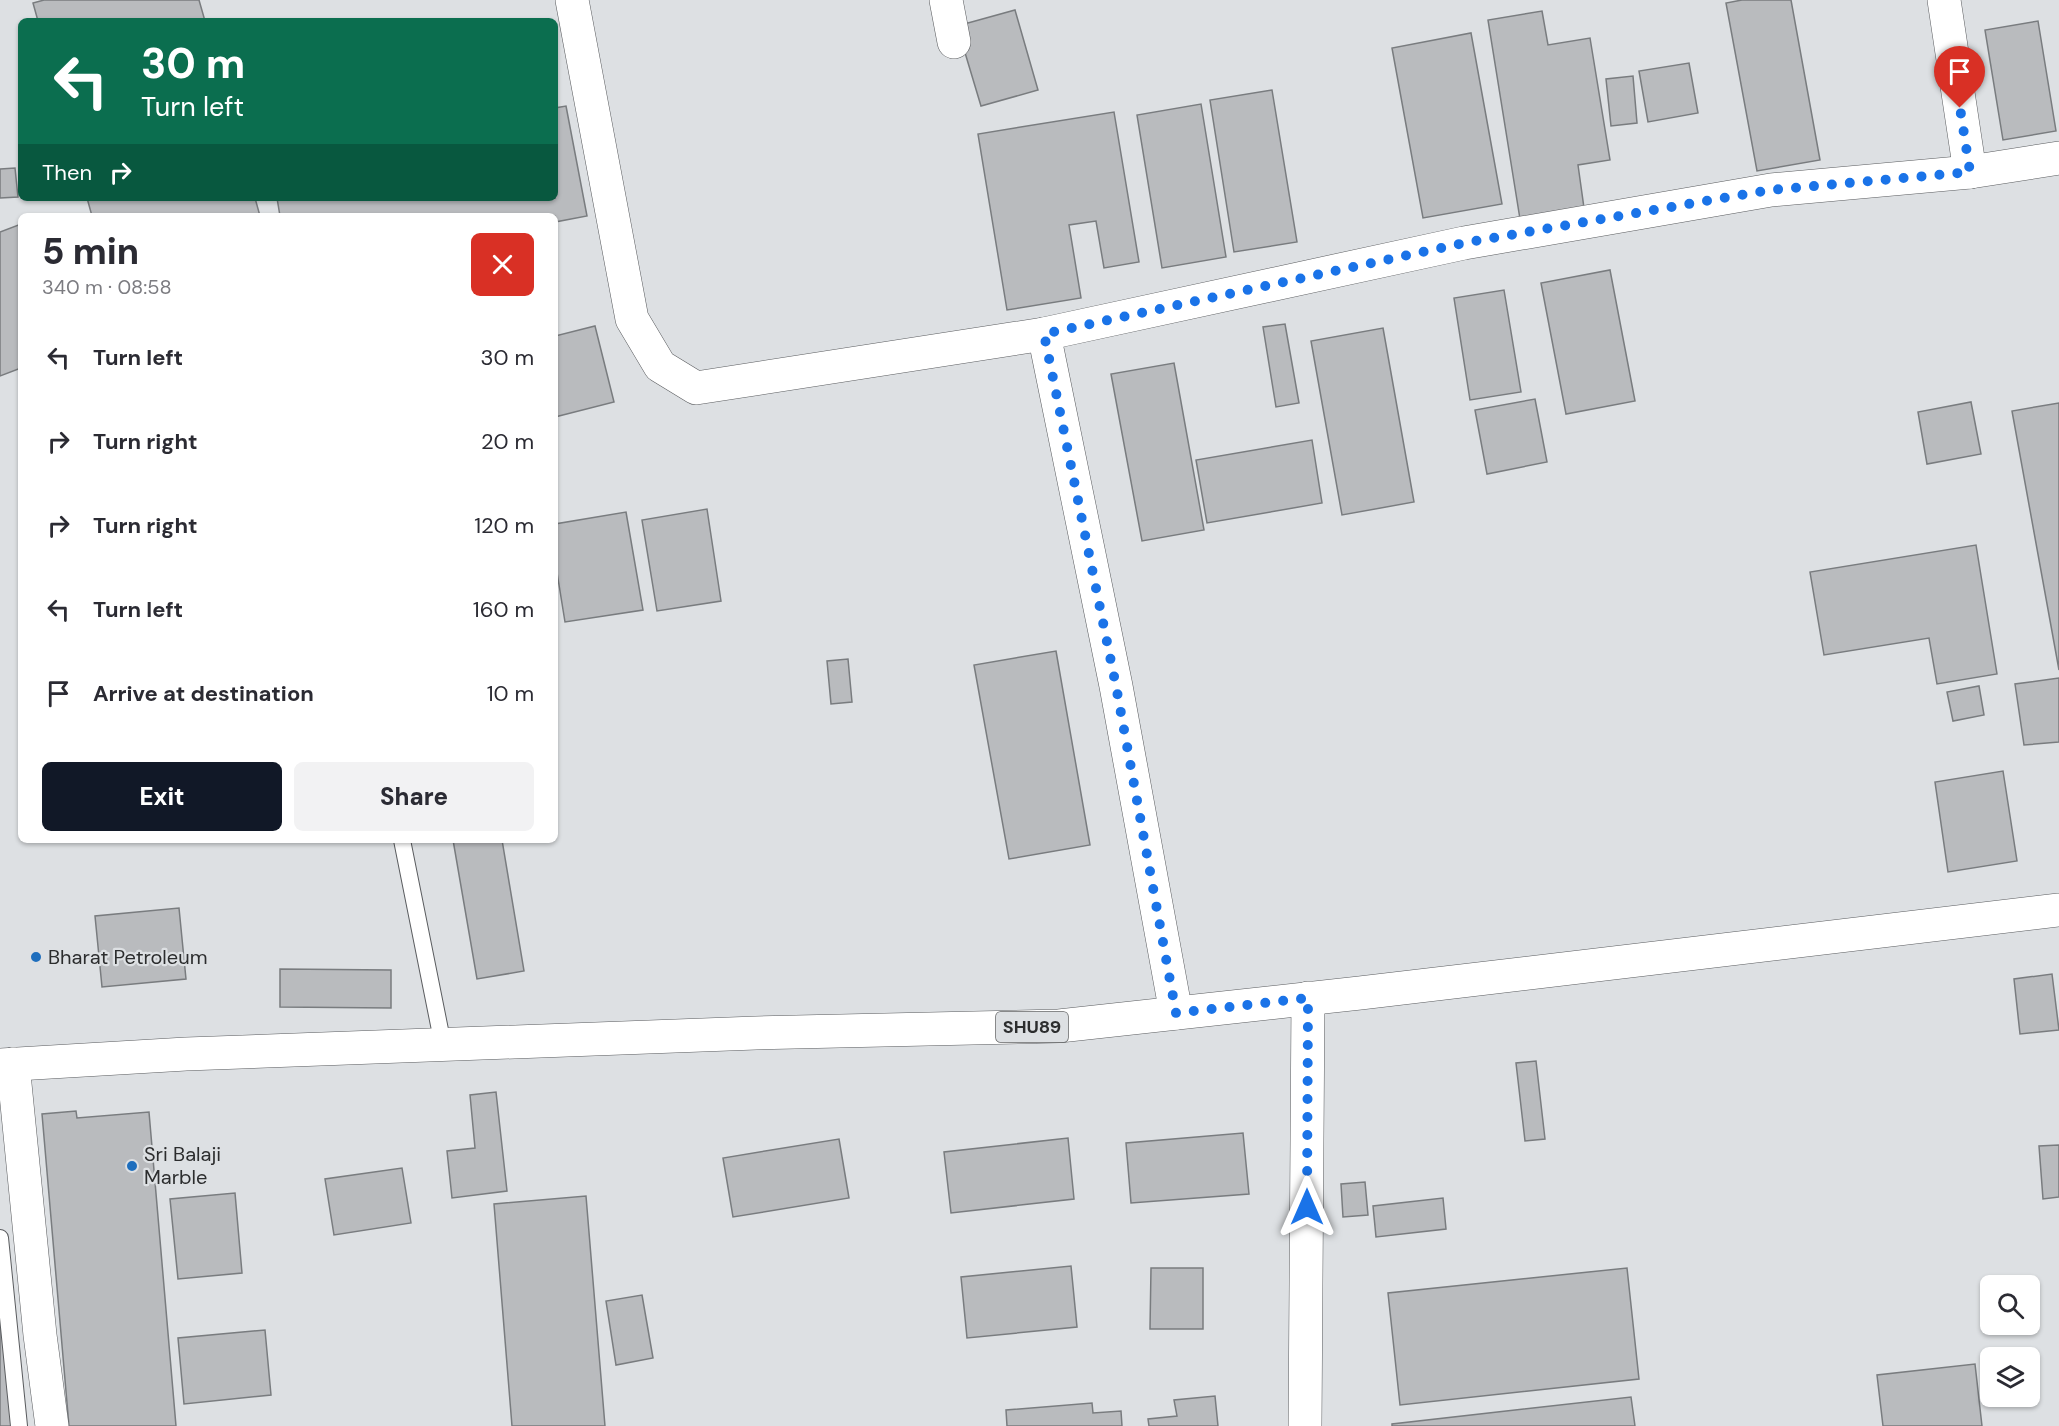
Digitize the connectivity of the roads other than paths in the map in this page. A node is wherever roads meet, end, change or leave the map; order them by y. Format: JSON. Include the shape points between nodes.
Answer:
{"nodes":[{"id":1,"x":572,"y":0,"type":"edge"},
{"id":2,"x":946,"y":0,"type":"edge"},
{"id":3,"x":1944,"y":0,"type":"edge"},
{"id":4,"x":954,"y":42,"type":"dead end"},
{"id":5,"x":2059,"y":158,"type":"edge"},
{"id":6,"x":1970,"y":172,"type":"junction"},
{"id":7,"x":1044,"y":334,"type":"junction"},
{"id":8,"x":403,"y":843,"type":"edge"},
{"id":9,"x":2059,"y":910,"type":"edge"},
{"id":10,"x":1308,"y":998,"type":"junction"},
{"id":11,"x":1176,"y":1013,"type":"junction"},
{"id":12,"x":443,"y":1045,"type":"junction"},
{"id":13,"x":6,"y":1064,"type":"edge"},
{"id":14,"x":0,"y":1238,"type":"edge"},
{"id":15,"x":20,"y":1426,"type":"edge"},
{"id":16,"x":52,"y":1426,"type":"edge"},
{"id":17,"x":1305,"y":1426,"type":"edge"}],
"edges":[{"from":1,"to":7,"type":"street","via":[[632,319],[660,366],[696,388]]},
{"from":2,"to":4,"type":"street"},
{"from":3,"to":6,"type":"street"},
{"from":5,"to":6,"type":"street"},
{"from":6,"to":7,"type":"street","via":[[1771,190],[1464,243]]},
{"from":7,"to":11,"type":"street","via":[[1116,686]]},
{"from":8,"to":12,"type":"lane"},
{"from":9,"to":10,"type":"street","number":"SHU89"},
{"from":10,"to":11,"type":"street","number":"SHU89"},
{"from":10,"to":17,"type":"street"},
{"from":11,"to":12,"type":"street","number":"SHU89","via":[[1059,1026]]},
{"from":12,"to":13,"type":"street","number":"SHU89"},
{"from":13,"to":16,"type":"street"},
{"from":14,"to":15,"type":"lane"}]}
